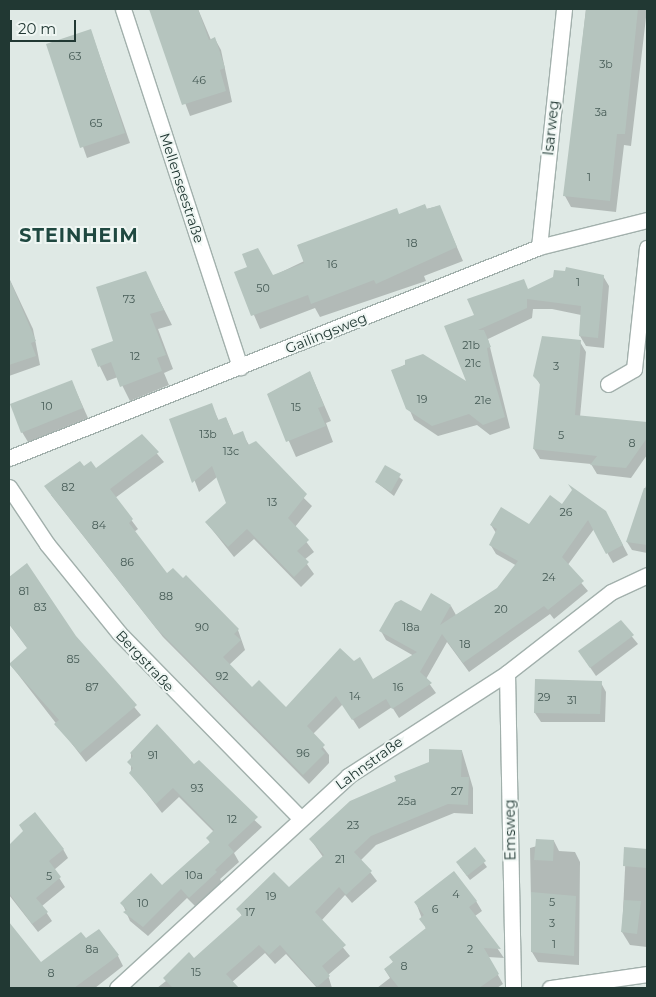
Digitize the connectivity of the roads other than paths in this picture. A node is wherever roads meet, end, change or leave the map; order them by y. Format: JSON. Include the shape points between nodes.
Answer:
{"nodes":[{"id":1,"x":123,"y":9,"type":"edge"},
{"id":2,"x":564,"y":9,"type":"edge"},
{"id":3,"x":647,"y":220,"type":"edge"},
{"id":4,"x":539,"y":248,"type":"junction"},
{"id":5,"x":647,"y":248,"type":"edge"},
{"id":6,"x":240,"y":367,"type":"junction"},
{"id":7,"x":608,"y":384,"type":"dead end"},
{"id":8,"x":9,"y":458,"type":"edge"},
{"id":9,"x":9,"y":487,"type":"edge"},
{"id":10,"x":647,"y":575,"type":"edge"},
{"id":11,"x":507,"y":672,"type":"junction"},
{"id":12,"x":300,"y":818,"type":"junction"},
{"id":13,"x":647,"y":974,"type":"edge"},
{"id":14,"x":117,"y":988,"type":"edge"},
{"id":15,"x":513,"y":988,"type":"edge"},
{"id":16,"x":550,"y":988,"type":"edge"}],
"edges":[{"from":1,"to":6,"type":"street","name":"Mellenseestraße"},
{"from":2,"to":4,"type":"street","name":"Isarweg"},
{"from":3,"to":4,"type":"street","name":"Gailingsweg"},
{"from":4,"to":6,"type":"street","name":"Gailingsweg"},
{"from":5,"to":7,"type":"street","via":[[634,369]]},
{"from":6,"to":8,"type":"street","name":"Gailingsweg"},
{"from":9,"to":12,"type":"street","name":"Bergstraße","via":[[47,544],[119,633]]},
{"from":10,"to":11,"type":"street","name":"Lahnstraße","via":[[611,592]]},
{"from":11,"to":12,"type":"street","name":"Lahnstraße","via":[[371,758]]},
{"from":11,"to":15,"type":"street","name":"Emsweg"},
{"from":12,"to":14,"type":"street","name":"Lahnstraße"},
{"from":13,"to":16,"type":"street"}]}
